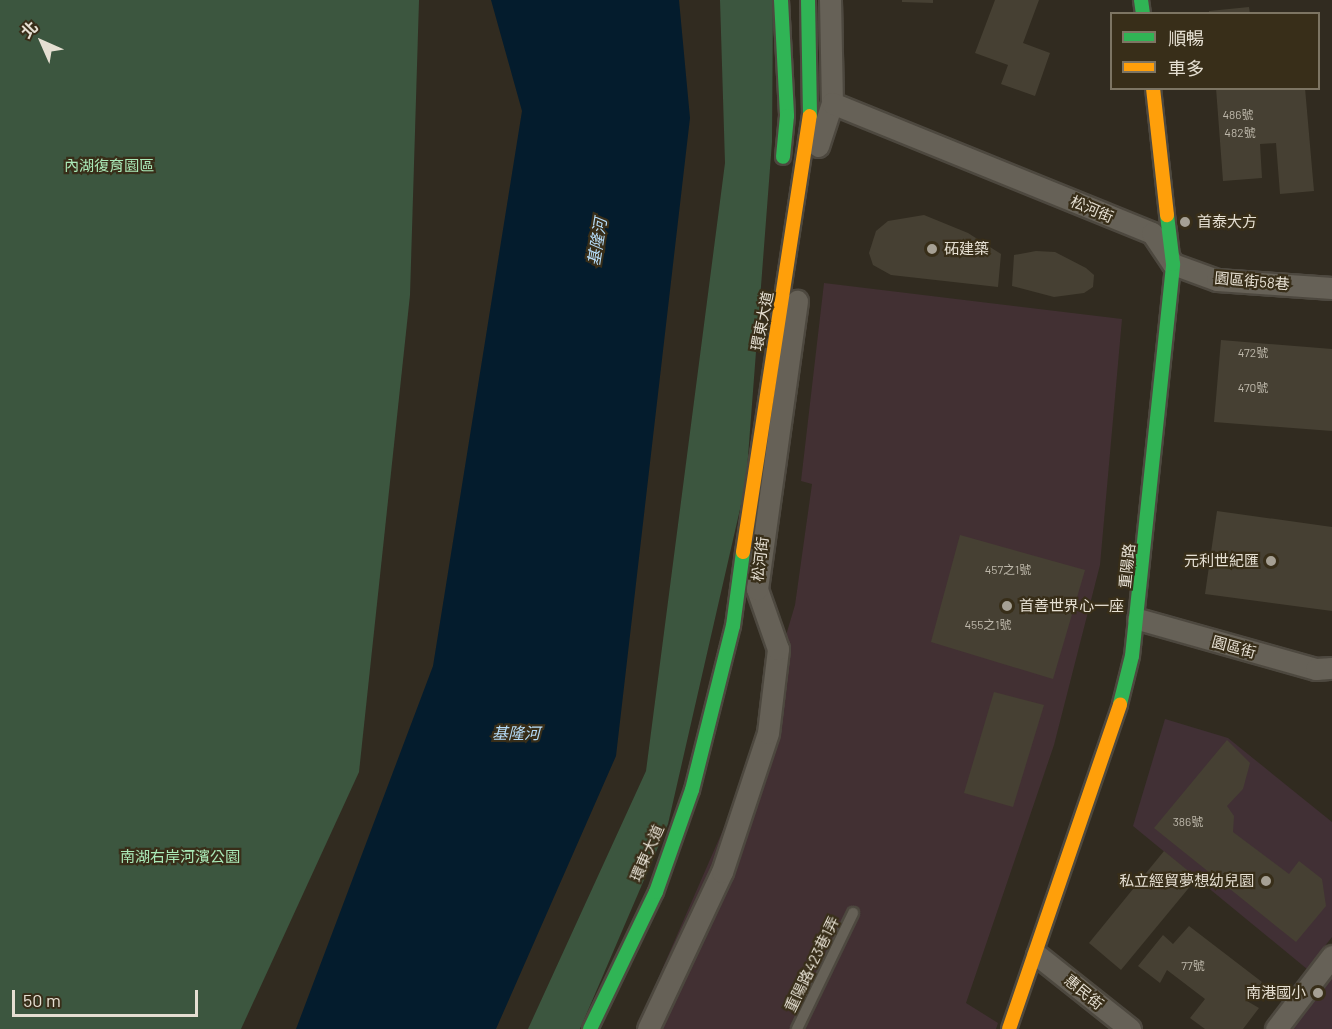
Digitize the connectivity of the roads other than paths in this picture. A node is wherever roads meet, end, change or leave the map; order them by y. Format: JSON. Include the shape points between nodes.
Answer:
{"nodes":[{"id":1,"x":781,"y":0,"type":"edge"},
{"id":2,"x":808,"y":0,"type":"edge"},
{"id":3,"x":830,"y":0,"type":"edge"},
{"id":4,"x":1153,"y":90,"type":"edge"},
{"id":5,"x":832,"y":103,"type":"junction"},
{"id":6,"x":781,"y":174,"type":"dead end"},
{"id":7,"x":1173,"y":264,"type":"junction"},
{"id":8,"x":770,"y":279,"type":"dead end"},
{"id":9,"x":1332,"y":288,"type":"edge"},
{"id":10,"x":1138,"y":618,"type":"junction"},
{"id":11,"x":1332,"y":668,"type":"edge"},
{"id":12,"x":853,"y":913,"type":"dead end"},
{"id":13,"x":1037,"y":955,"type":"junction"},
{"id":14,"x":1332,"y":956,"type":"edge"},
{"id":15,"x":585,"y":1029,"type":"edge"},
{"id":16,"x":590,"y":1029,"type":"edge"},
{"id":17,"x":648,"y":1029,"type":"edge"},
{"id":18,"x":797,"y":1029,"type":"edge"},
{"id":19,"x":1009,"y":1029,"type":"edge"},
{"id":20,"x":1130,"y":1029,"type":"edge"},
{"id":21,"x":1276,"y":1029,"type":"edge"}],
"edges":[{"from":1,"to":6,"type":"main road","via":[[787,116]]},
{"from":2,"to":16,"type":"main road","name":"環東大道","via":[[811,109],[783,300],[763,402],[733,626],[692,790],[656,892]]},
{"from":3,"to":5,"type":"street","name":"松河街"},
{"from":4,"to":7,"type":"main road","name":"重陽路"},
{"from":5,"to":7,"type":"street","name":"松河街","via":[[1152,233]]},
{"from":5,"to":17,"type":"street","name":"松河街","via":[[818,142],[805,220],[795,323],[758,579],[757,589],[778,649],[768,733],[722,872]]},
{"from":7,"to":9,"type":"street","name":"園區街58巷","via":[[1217,280]]},
{"from":7,"to":10,"type":"main road","name":"重陽路"},
{"from":8,"to":15,"type":"main road","name":"環東大道","via":[[727,654],[683,815]]},
{"from":10,"to":11,"type":"street","name":"園區街","via":[[1316,669]]},
{"from":10,"to":13,"type":"main road","name":"重陽路","via":[[1114,729]]},
{"from":12,"to":18,"type":"lane","name":"重陽路423巷1弄"},
{"from":13,"to":19,"type":"main road","name":"重陽路"},
{"from":13,"to":20,"type":"street","name":"惠民街"},
{"from":14,"to":21,"type":"street"}]}
